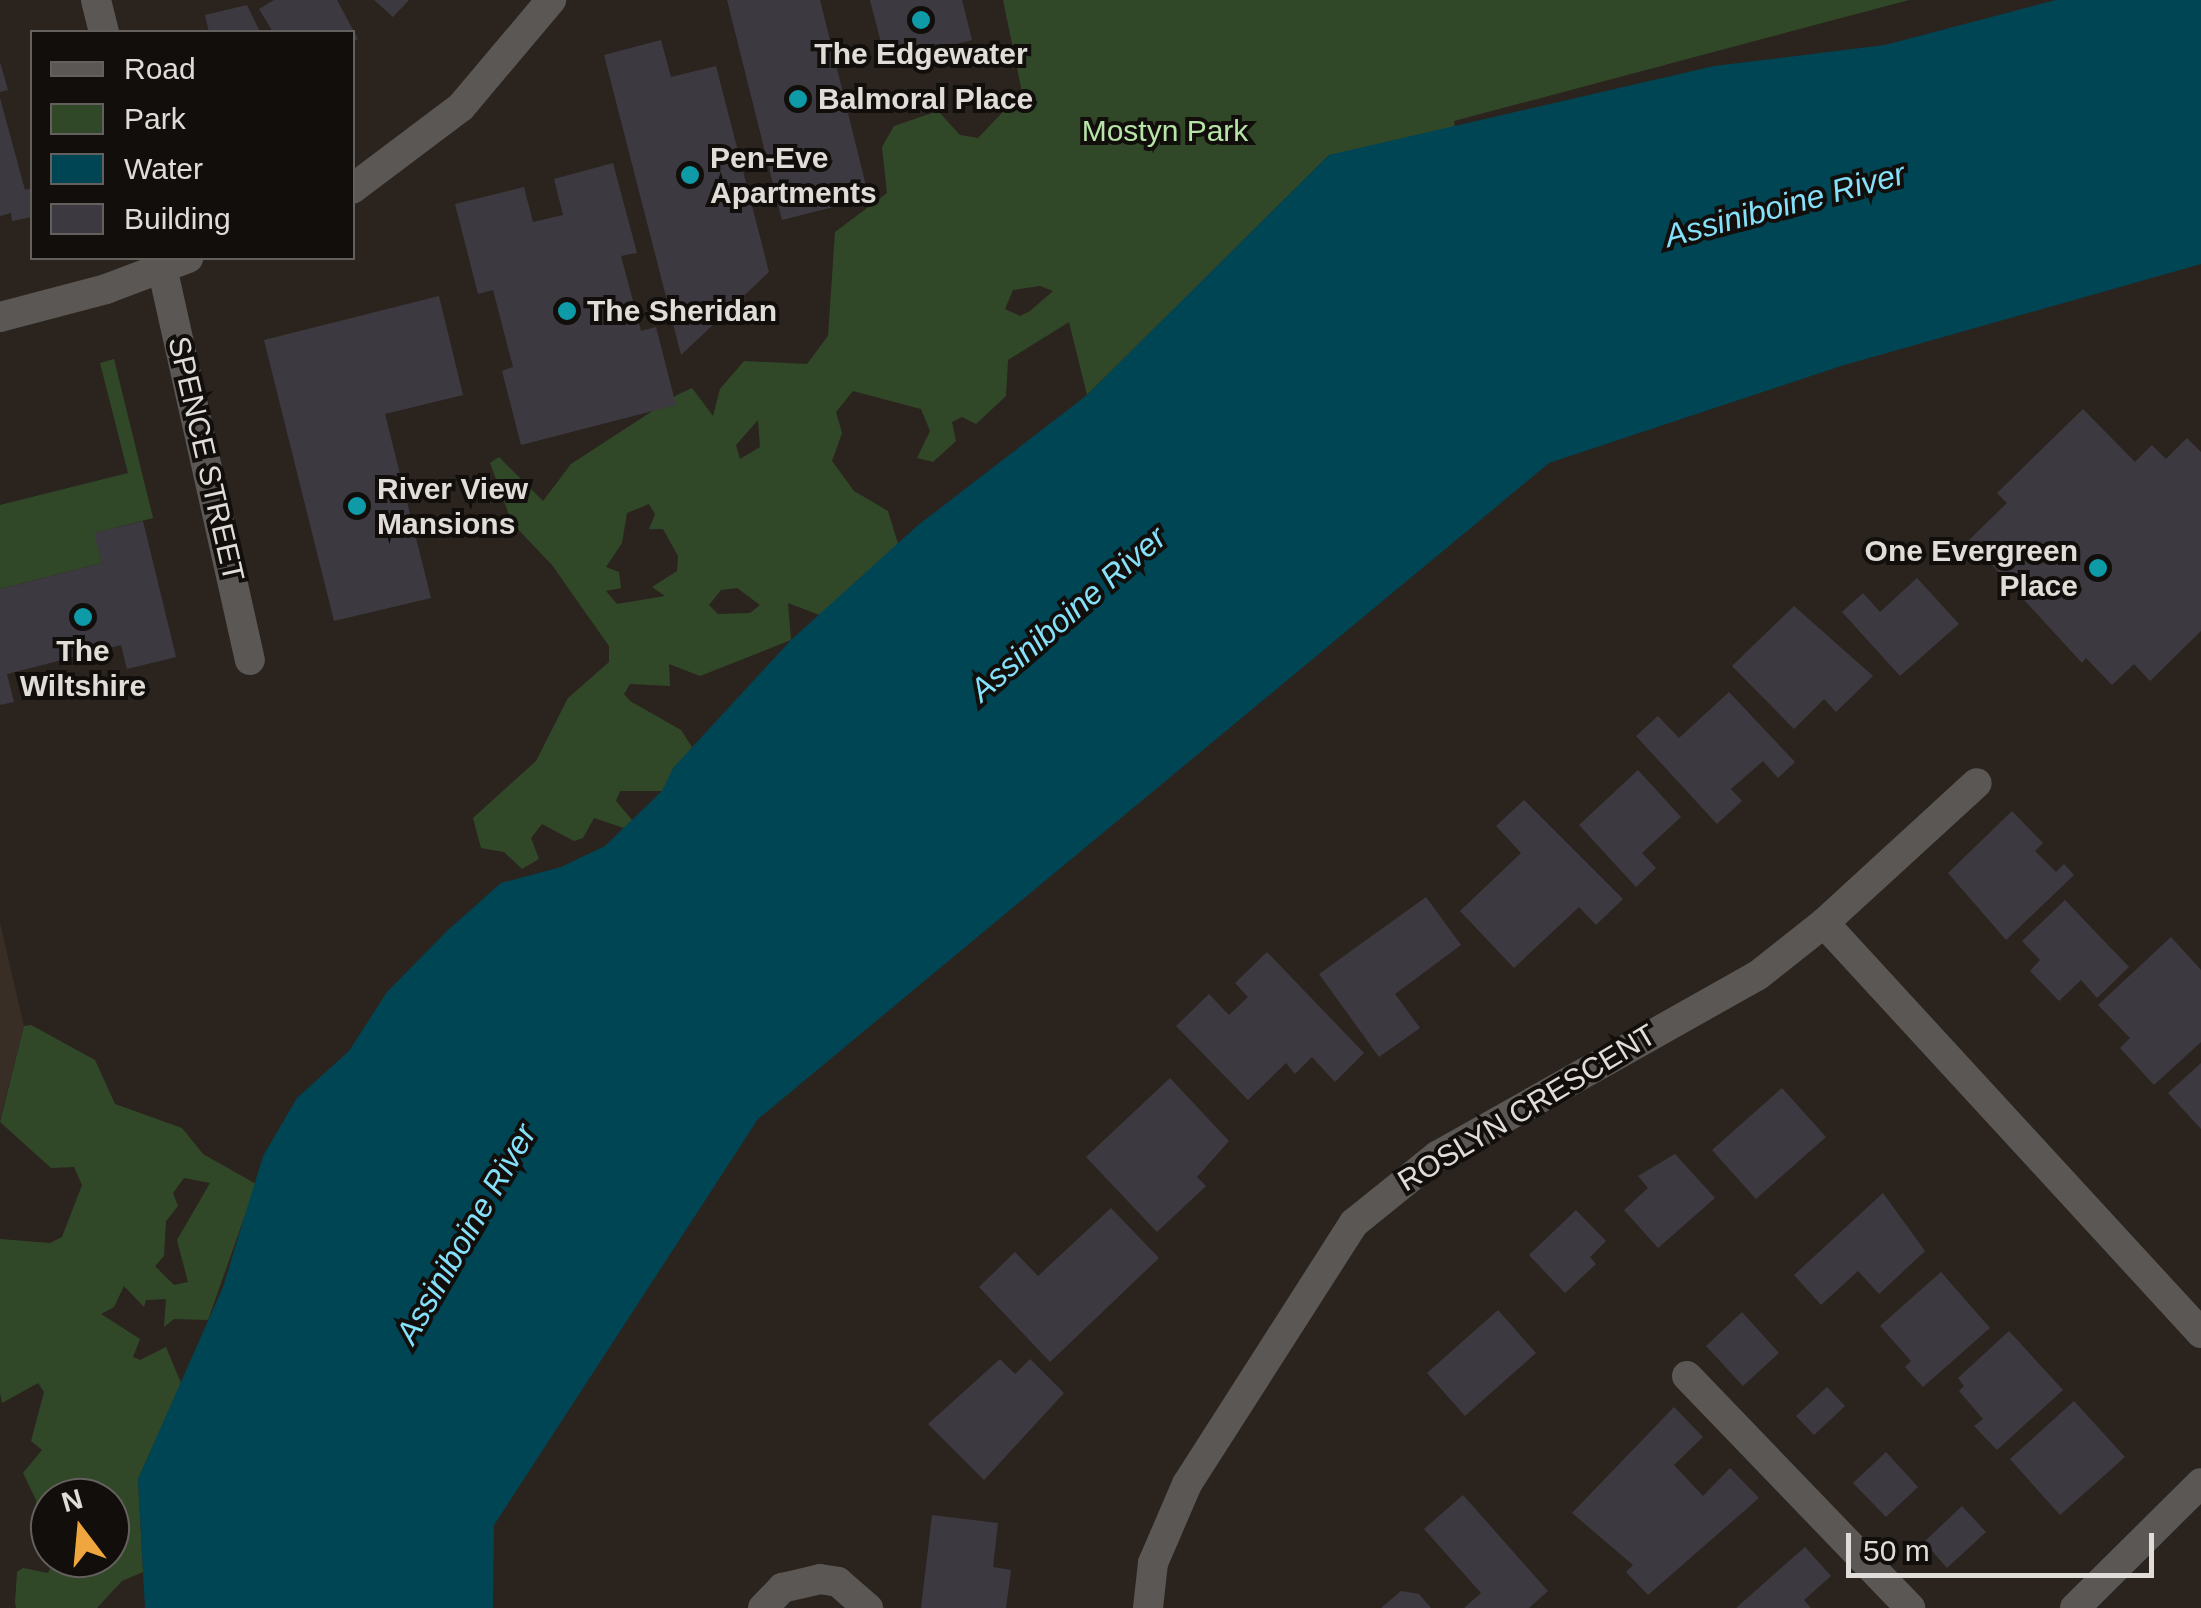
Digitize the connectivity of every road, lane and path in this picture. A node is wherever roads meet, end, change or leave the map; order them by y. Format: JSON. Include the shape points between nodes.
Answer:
{"nodes":[{"id":1,"x":96,"y":0,"type":"edge"},
{"id":2,"x":551,"y":0,"type":"edge"},
{"id":3,"x":104,"y":30,"type":"edge"},
{"id":4,"x":355,"y":187,"type":"edge"},
{"id":5,"x":170,"y":261,"type":"edge"},
{"id":6,"x":0,"y":316,"type":"edge"},
{"id":7,"x":250,"y":660,"type":"dead end"},
{"id":8,"x":1977,"y":782,"type":"dead end"},
{"id":9,"x":1824,"y":923,"type":"junction"},
{"id":10,"x":2201,"y":1333,"type":"edge"},
{"id":11,"x":1687,"y":1376,"type":"dead end"},
{"id":12,"x":2201,"y":1483,"type":"edge"},
{"id":13,"x":763,"y":1608,"type":"edge"},
{"id":14,"x":868,"y":1608,"type":"edge"},
{"id":15,"x":1148,"y":1608,"type":"edge"},
{"id":16,"x":1910,"y":1608,"type":"edge"},
{"id":17,"x":2076,"y":1608,"type":"edge"}],
"edges":[{"from":1,"to":3,"type":"street"},
{"from":2,"to":4,"type":"street","via":[[460,107]]},
{"from":5,"to":6,"type":"street"},
{"from":5,"to":7,"type":"street","name":"SPENCE STREET"},
{"from":8,"to":9,"type":"street","name":"ROSLYN CRESCENT"},
{"from":9,"to":10,"type":"street"},
{"from":9,"to":15,"type":"street","name":"ROSLYN CRESCENT","via":[[1757,976],[1437,1156],[1354,1223],[1186,1484],[1153,1563]]},
{"from":11,"to":16,"type":"street"},
{"from":12,"to":17,"type":"street"},
{"from":13,"to":14,"type":"street","via":[[782,1588],[820,1579],[838,1582]]}]}
